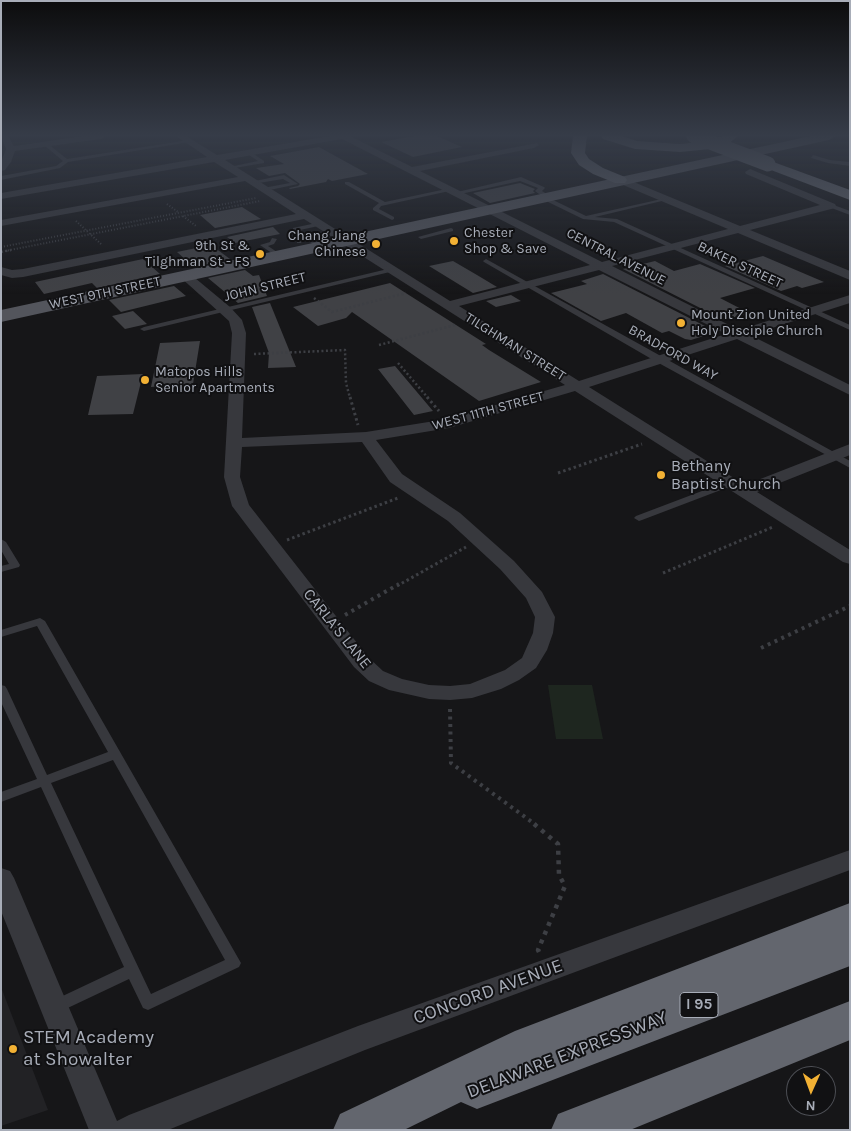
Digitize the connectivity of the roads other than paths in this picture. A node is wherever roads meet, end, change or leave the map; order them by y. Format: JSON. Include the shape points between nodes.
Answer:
{"nodes":[{"id":1,"x":24,"y":189,"type":"edge"},
{"id":2,"x":251,"y":189,"type":"edge"},
{"id":3,"x":264,"y":189,"type":"edge"},
{"id":4,"x":357,"y":189,"type":"edge"},
{"id":5,"x":448,"y":189,"type":"edge"},
{"id":6,"x":471,"y":189,"type":"edge"},
{"id":7,"x":541,"y":189,"type":"edge"},
{"id":8,"x":584,"y":189,"type":"edge"},
{"id":9,"x":640,"y":189,"type":"edge"},
{"id":10,"x":790,"y":189,"type":"edge"},
{"id":11,"x":4,"y":192,"type":"edge"},
{"id":12,"x":454,"y":192,"type":"junction"},
{"id":13,"x":546,"y":198,"type":"junction"},
{"id":14,"x":664,"y":199,"type":"junction"},
{"id":15,"x":384,"y":204,"type":"junction"},
{"id":16,"x":831,"y":206,"type":"junction"},
{"id":17,"x":489,"y":210,"type":"junction"},
{"id":18,"x":850,"y":213,"type":"edge"},
{"id":19,"x":306,"y":215,"type":"junction"},
{"id":20,"x":392,"y":218,"type":"dead end"},
{"id":21,"x":584,"y":218,"type":"junction"},
{"id":22,"x":1,"y":223,"type":"edge"},
{"id":23,"x":451,"y":230,"type":"dead end"},
{"id":24,"x":740,"y":230,"type":"junction"},
{"id":25,"x":333,"y":232,"type":"junction"},
{"id":26,"x":420,"y":237,"type":"dead end"},
{"id":27,"x":296,"y":238,"type":"dead end"},
{"id":28,"x":313,"y":242,"type":"junction"},
{"id":29,"x":673,"y":248,"type":"junction"},
{"id":30,"x":486,"y":261,"type":"dead end"},
{"id":31,"x":602,"y":266,"type":"junction"},
{"id":32,"x":392,"y":270,"type":"junction"},
{"id":33,"x":1,"y":271,"type":"edge"},
{"id":34,"x":185,"y":276,"type":"junction"},
{"id":35,"x":850,"y":276,"type":"edge"},
{"id":36,"x":528,"y":285,"type":"junction"},
{"id":37,"x":850,"y":299,"type":"edge"},
{"id":38,"x":449,"y":306,"type":"junction"},
{"id":39,"x":225,"y":310,"type":"junction"},
{"id":40,"x":811,"y":311,"type":"junction"},
{"id":41,"x":1,"y":316,"type":"edge"},
{"id":42,"x":850,"y":328,"type":"edge"},
{"id":43,"x":144,"y":329,"type":"dead end"},
{"id":44,"x":737,"y":335,"type":"junction"},
{"id":45,"x":658,"y":359,"type":"junction"},
{"id":46,"x":577,"y":386,"type":"junction"},
{"id":47,"x":850,"y":391,"type":"edge"},
{"id":48,"x":366,"y":437,"type":"junction"},
{"id":49,"x":233,"y":443,"type":"junction"},
{"id":50,"x":850,"y":449,"type":"edge"},
{"id":51,"x":834,"y":456,"type":"junction"},
{"id":52,"x":850,"y":465,"type":"edge"},
{"id":53,"x":738,"y":487,"type":"junction"},
{"id":54,"x":639,"y":518,"type":"dead end"},
{"id":55,"x":1,"y":542,"type":"edge"},
{"id":56,"x":850,"y":558,"type":"edge"},
{"id":57,"x":1,"y":569,"type":"edge"},
{"id":58,"x":1,"y":634,"type":"edge"},
{"id":59,"x":1,"y":689,"type":"edge"},
{"id":60,"x":116,"y":754,"type":"junction"},
{"id":61,"x":44,"y":781,"type":"junction"},
{"id":62,"x":1,"y":797,"type":"edge"},
{"id":63,"x":850,"y":860,"type":"edge"},
{"id":64,"x":1,"y":878,"type":"edge"},
{"id":65,"x":850,"y":919,"type":"edge"},
{"id":66,"x":850,"y":948,"type":"edge"},
{"id":67,"x":133,"y":970,"type":"junction"},
{"id":68,"x":54,"y":1007,"type":"junction"},
{"id":69,"x":850,"y":1020,"type":"edge"},
{"id":70,"x":539,"y":1053,"type":"junction"},
{"id":71,"x":376,"y":1123,"type":"edge"},
{"id":72,"x":586,"y":1125,"type":"edge"},
{"id":73,"x":105,"y":1130,"type":"edge"},
{"id":74,"x":129,"y":1130,"type":"edge"}],
"edges":[{"from":1,"to":11,"type":"street"},
{"from":2,"to":22,"type":"street","via":[[154,195]]},
{"from":3,"to":19,"type":"street","name":"TILGHMAN STREET"},
{"from":4,"to":15,"type":"lane"},
{"from":5,"to":12,"type":"street","name":"CENTRAL AVENUE"},
{"from":6,"to":12,"type":"lane"},
{"from":7,"to":13,"type":"lane","via":[[538,192]]},
{"from":8,"to":13,"type":"main road","name":"WEST 9TH STREET"},
{"from":9,"to":14,"type":"street"},
{"from":10,"to":16,"type":"street"},
{"from":12,"to":15,"type":"lane"},
{"from":12,"to":17,"type":"street","name":"CENTRAL AVENUE"},
{"from":13,"to":17,"type":"main road","name":"WEST 9TH STREET"},
{"from":13,"to":21,"type":"lane"},
{"from":14,"to":21,"type":"lane"},
{"from":14,"to":24,"type":"street"},
{"from":15,"to":20,"type":"lane","via":[[375,209]]},
{"from":16,"to":18,"type":"lane"},
{"from":16,"to":24,"type":"street"},
{"from":17,"to":25,"type":"main road","name":"WEST 9TH STREET"},
{"from":17,"to":31,"type":"street","name":"CENTRAL AVENUE"},
{"from":19,"to":25,"type":"street","name":"TILGHMAN STREET"},
{"from":19,"to":33,"type":"street","via":[[23,273]]},
{"from":21,"to":29,"type":"lane","name":"BAKER STREET","via":[[615,220]]},
{"from":23,"to":26,"type":"lane"},
{"from":24,"to":29,"type":"street"},
{"from":24,"to":35,"type":"street"},
{"from":25,"to":28,"type":"main road","name":"WEST 9TH STREET"},
{"from":25,"to":28,"type":"lane","via":[[295,229]]},
{"from":25,"to":32,"type":"street","name":"TILGHMAN STREET"},
{"from":27,"to":28,"type":"lane"},
{"from":28,"to":34,"type":"main road","name":"WEST 9TH STREET","via":[[277,245]]},
{"from":29,"to":31,"type":"street"},
{"from":29,"to":40,"type":"lane","name":"BAKER STREET"},
{"from":30,"to":36,"type":"lane","name":"BRADFORD WAY"},
{"from":31,"to":36,"type":"street"},
{"from":31,"to":44,"type":"street","name":"CENTRAL AVENUE"},
{"from":32,"to":38,"type":"street","name":"TILGHMAN STREET"},
{"from":32,"to":39,"type":"lane","name":"JOHN STREET"},
{"from":34,"to":39,"type":"street","name":"CARLA'S LANE"},
{"from":34,"to":41,"type":"main road","name":"WEST 9TH STREET"},
{"from":36,"to":38,"type":"street"},
{"from":36,"to":45,"type":"lane","name":"BRADFORD WAY"},
{"from":37,"to":40,"type":"street","name":"WEST 11TH STREET"},
{"from":38,"to":46,"type":"street","name":"TILGHMAN STREET"},
{"from":39,"to":43,"type":"lane","name":"JOHN STREET"},
{"from":39,"to":49,"type":"street","name":"CARLA'S LANE","via":[[234,320],[239,334]]},
{"from":40,"to":42,"type":"lane","name":"BAKER STREET"},
{"from":40,"to":44,"type":"street","name":"WEST 11TH STREET"},
{"from":44,"to":45,"type":"street","name":"WEST 11TH STREET"},
{"from":44,"to":47,"type":"street","name":"CENTRAL AVENUE"},
{"from":45,"to":46,"type":"street","name":"WEST 11TH STREET"},
{"from":45,"to":51,"type":"lane","name":"BRADFORD WAY"},
{"from":46,"to":48,"type":"street","name":"WEST 11TH STREET","via":[[449,423]]},
{"from":46,"to":53,"type":"street","name":"TILGHMAN STREET"},
{"from":48,"to":49,"type":"street","name":"WEST 11TH STREET"},
{"from":48,"to":49,"type":"street","name":"CARLA'S LANE","via":[[396,478],[454,517],[480,539],[535,596],[545,617],[543,633],[529,663],[512,675],[472,691],[450,693],[397,685],[376,676],[361,662],[241,506],[232,477]]},
{"from":50,"to":51,"type":"street"},
{"from":51,"to":52,"type":"lane","name":"BRADFORD WAY"},
{"from":51,"to":53,"type":"street"},
{"from":53,"to":54,"type":"lane"},
{"from":53,"to":56,"type":"street","name":"TILGHMAN STREET"},
{"from":55,"to":57,"type":"lane","via":[[15,565]]},
{"from":58,"to":60,"type":"lane","via":[[40,621]]},
{"from":59,"to":61,"type":"lane"},
{"from":60,"to":61,"type":"lane"},
{"from":60,"to":67,"type":"lane","via":[[234,963],[148,1003]]},
{"from":61,"to":62,"type":"lane"},
{"from":61,"to":67,"type":"lane"},
{"from":63,"to":74,"type":"street","name":"CONCORD AVENUE","via":[[358,1039]]},
{"from":64,"to":68,"type":"street"},
{"from":65,"to":70,"type":"highway"},
{"from":66,"to":70,"type":"highway","name":"DELAWARE EXPRESSWAY","number":"I 95"},
{"from":67,"to":68,"type":"lane"},
{"from":68,"to":73,"type":"street"},
{"from":69,"to":72,"type":"highway"},
{"from":70,"to":71,"type":"highway","name":"DELAWARE EXPRESSWAY","number":"I 95"}]}
